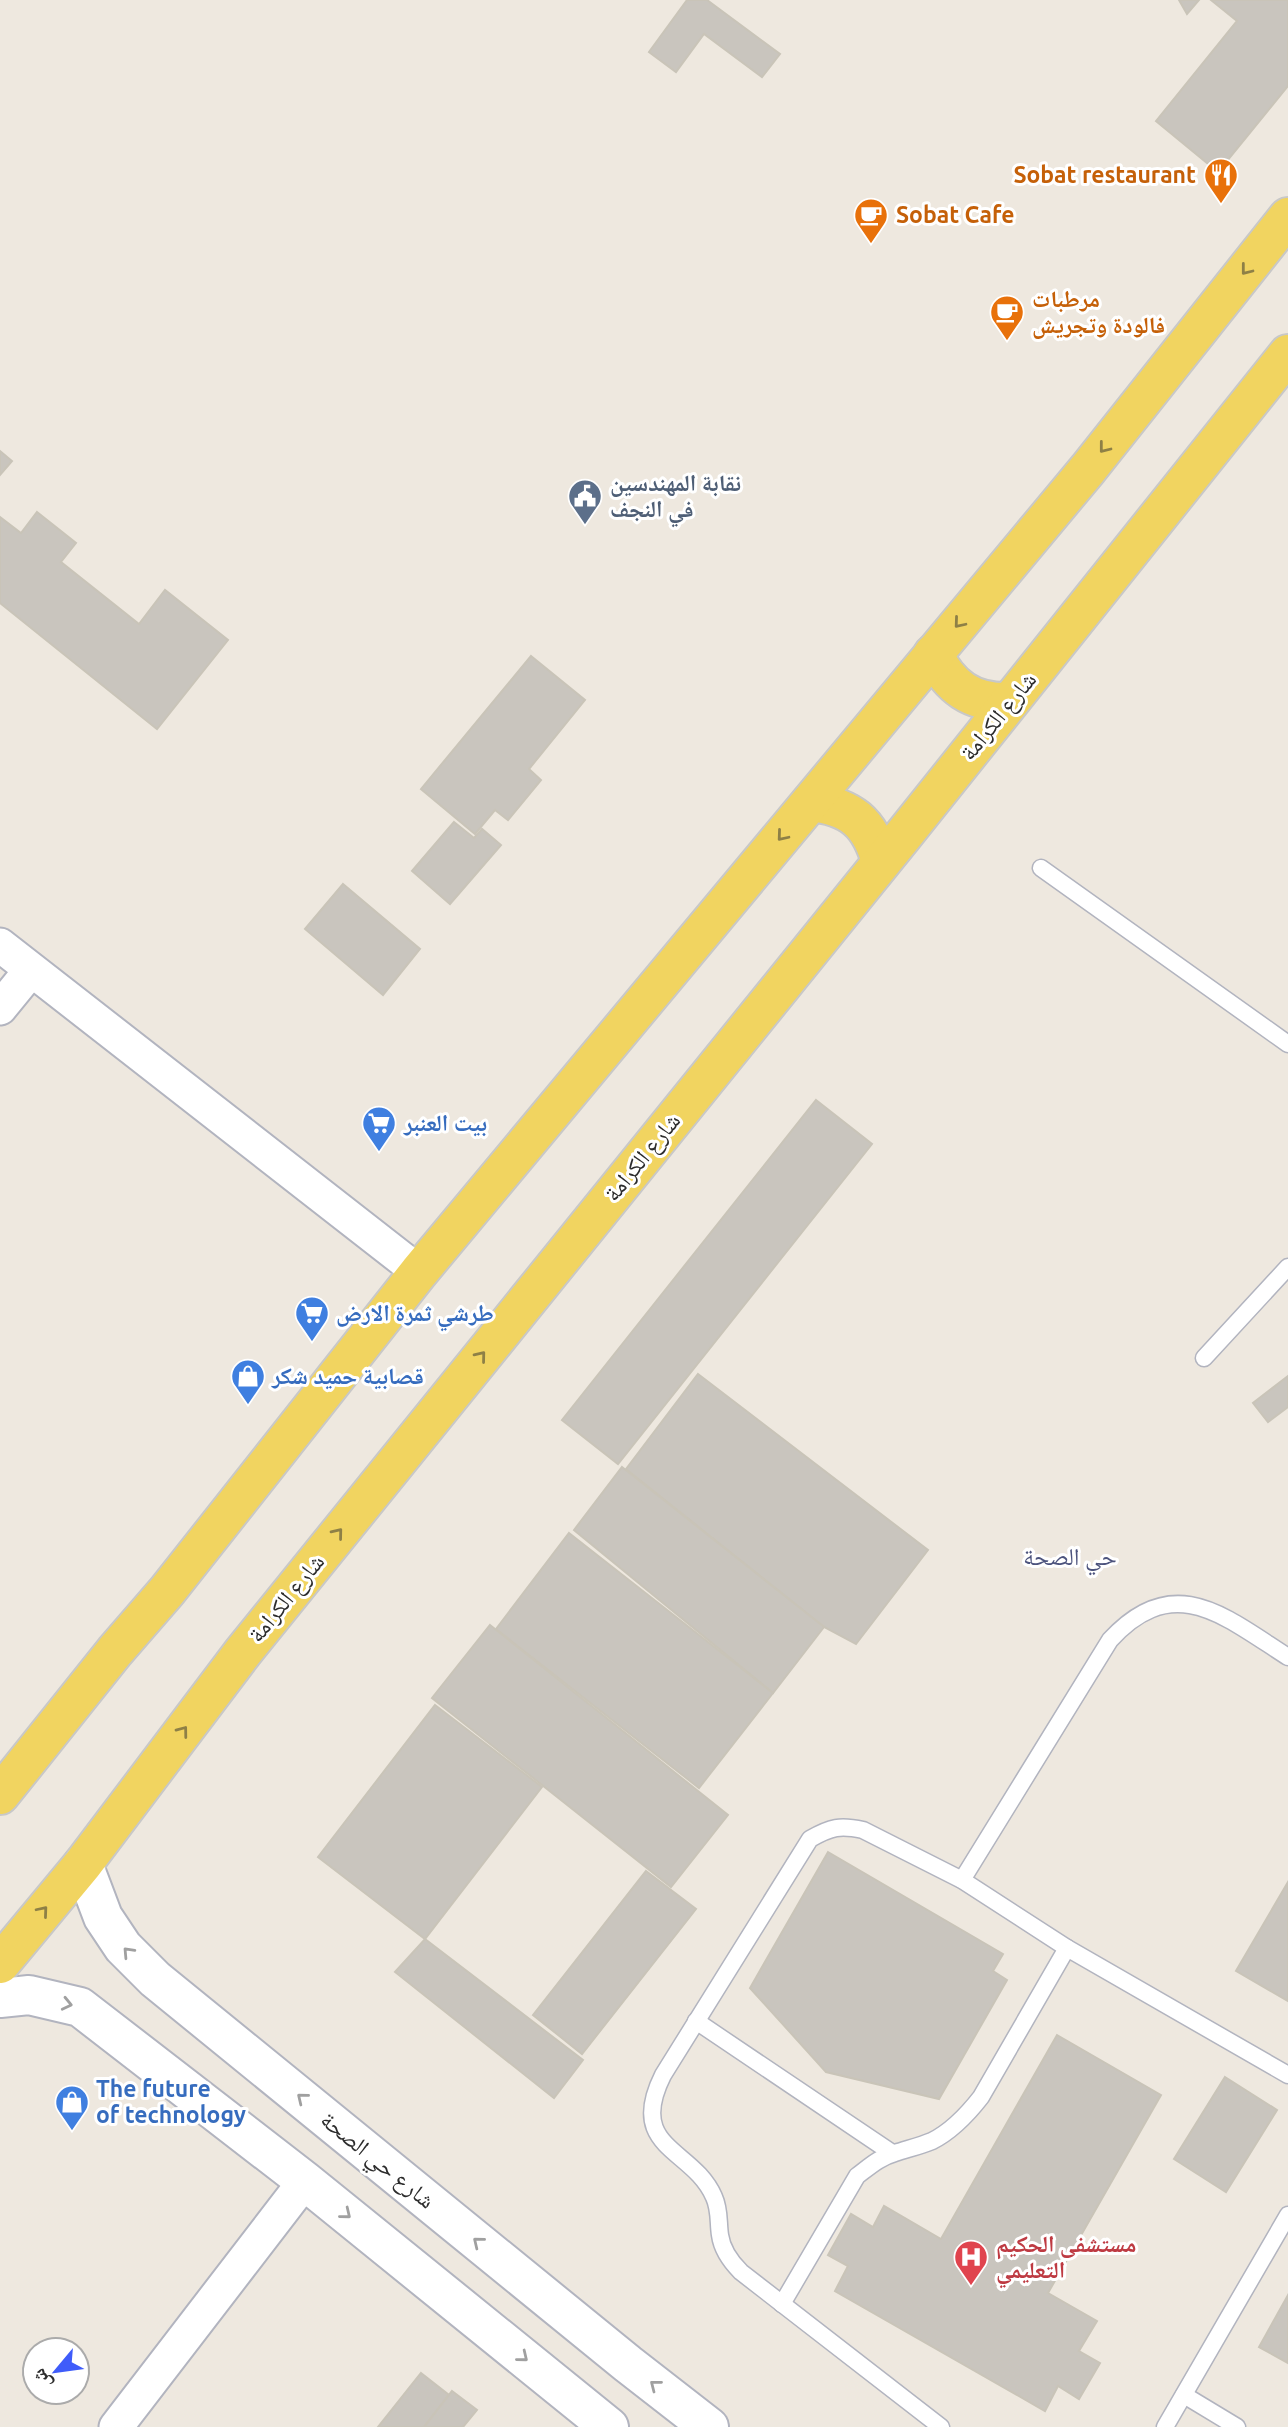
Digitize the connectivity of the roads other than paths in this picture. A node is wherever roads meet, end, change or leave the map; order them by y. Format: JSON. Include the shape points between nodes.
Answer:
{"nodes":[{"id":1,"x":1288,"y":217,"type":"edge"},
{"id":2,"x":1288,"y":354,"type":"edge"},
{"id":3,"x":933,"y":654,"type":"junction"},
{"id":4,"x":1010,"y":702,"type":"junction"},
{"id":5,"x":811,"y":802,"type":"junction"},
{"id":6,"x":881,"y":862,"type":"junction"},
{"id":7,"x":1041,"y":868,"type":"dead end"},
{"id":8,"x":0,"y":945,"type":"edge"},
{"id":9,"x":31,"y":970,"type":"junction"},
{"id":10,"x":0,"y":1008,"type":"edge"},
{"id":11,"x":1288,"y":1044,"type":"edge"},
{"id":12,"x":1288,"y":1267,"type":"edge"},
{"id":13,"x":419,"y":1272,"type":"junction"},
{"id":14,"x":1204,"y":1358,"type":"dead end"},
{"id":15,"x":1288,"y":1657,"type":"edge"},
{"id":16,"x":0,"y":1795,"type":"edge"},
{"id":17,"x":83,"y":1864,"type":"junction"},
{"id":18,"x":962,"y":1880,"type":"junction"},
{"id":19,"x":1067,"y":1948,"type":"junction"},
{"id":20,"x":0,"y":1964,"type":"edge"},
{"id":21,"x":0,"y":1998,"type":"edge"},
{"id":22,"x":696,"y":2021,"type":"junction"},
{"id":23,"x":1288,"y":2075,"type":"edge"},
{"id":24,"x":892,"y":2153,"type":"junction"},
{"id":25,"x":305,"y":2181,"type":"junction"},
{"id":26,"x":1288,"y":2215,"type":"edge"},
{"id":27,"x":782,"y":2304,"type":"junction"},
{"id":28,"x":1184,"y":2395,"type":"junction"},
{"id":29,"x":592,"y":2422,"type":"edge"},
{"id":30,"x":116,"y":2427,"type":"edge"},
{"id":31,"x":709,"y":2427,"type":"edge"},
{"id":32,"x":941,"y":2427,"type":"edge"},
{"id":33,"x":1165,"y":2427,"type":"edge"},
{"id":34,"x":1237,"y":2427,"type":"edge"}],
"edges":[{"from":1,"to":3,"type":"main road","one_way":true,"via":[[1088,469]]},
{"from":2,"to":4,"type":"main road","name":"شارع الكرامة"},
{"from":3,"to":4,"type":"main road","via":[[957,687],[984,700]]},
{"from":3,"to":5,"type":"main road"},
{"from":4,"to":6,"type":"main road","name":"شارع الكرامة"},
{"from":5,"to":6,"type":"main road","via":[[851,814],[866,828]]},
{"from":5,"to":13,"type":"main road","one_way":true},
{"from":17,"to":6,"type":"main road","name":"شارع الكرامة","one_way":true,"via":[[250,1643]]},
{"from":7,"to":11,"type":"lane"},
{"from":8,"to":9,"type":"street"},
{"from":9,"to":10,"type":"street"},
{"from":9,"to":13,"type":"street"},
{"from":12,"to":14,"type":"lane"},
{"from":13,"to":16,"type":"main road"},
{"from":15,"to":18,"type":"lane","via":[[1202,1606],[1161,1606],[1141,1613],[1110,1640]]},
{"from":20,"to":17,"type":"main road","name":"شارع الكرامة","one_way":true},
{"from":31,"to":17,"type":"main road","name":"شارع حي الصحة","one_way":true,"via":[[155,1979],[122,1947],[103,1917]]},
{"from":18,"to":19,"type":"lane"},
{"from":18,"to":22,"type":"lane","via":[[863,1830],[845,1826],[810,1839]]},
{"from":19,"to":23,"type":"lane"},
{"from":19,"to":24,"type":"lane","via":[[967,2115],[933,2140]]},
{"from":21,"to":25,"type":"main road","one_way":true,"via":[[29,1995],[79,2007]]},
{"from":22,"to":24,"type":"lane"},
{"from":22,"to":27,"type":"lane","via":[[655,2091],[654,2126],[661,2142],[707,2184],[718,2209],[724,2250],[732,2262]]},
{"from":24,"to":27,"type":"lane","via":[[857,2176]]},
{"from":25,"to":29,"type":"main road","one_way":true},
{"from":25,"to":30,"type":"street"},
{"from":26,"to":28,"type":"lane"},
{"from":27,"to":32,"type":"lane"},
{"from":28,"to":33,"type":"lane"},
{"from":28,"to":34,"type":"lane"}]}
